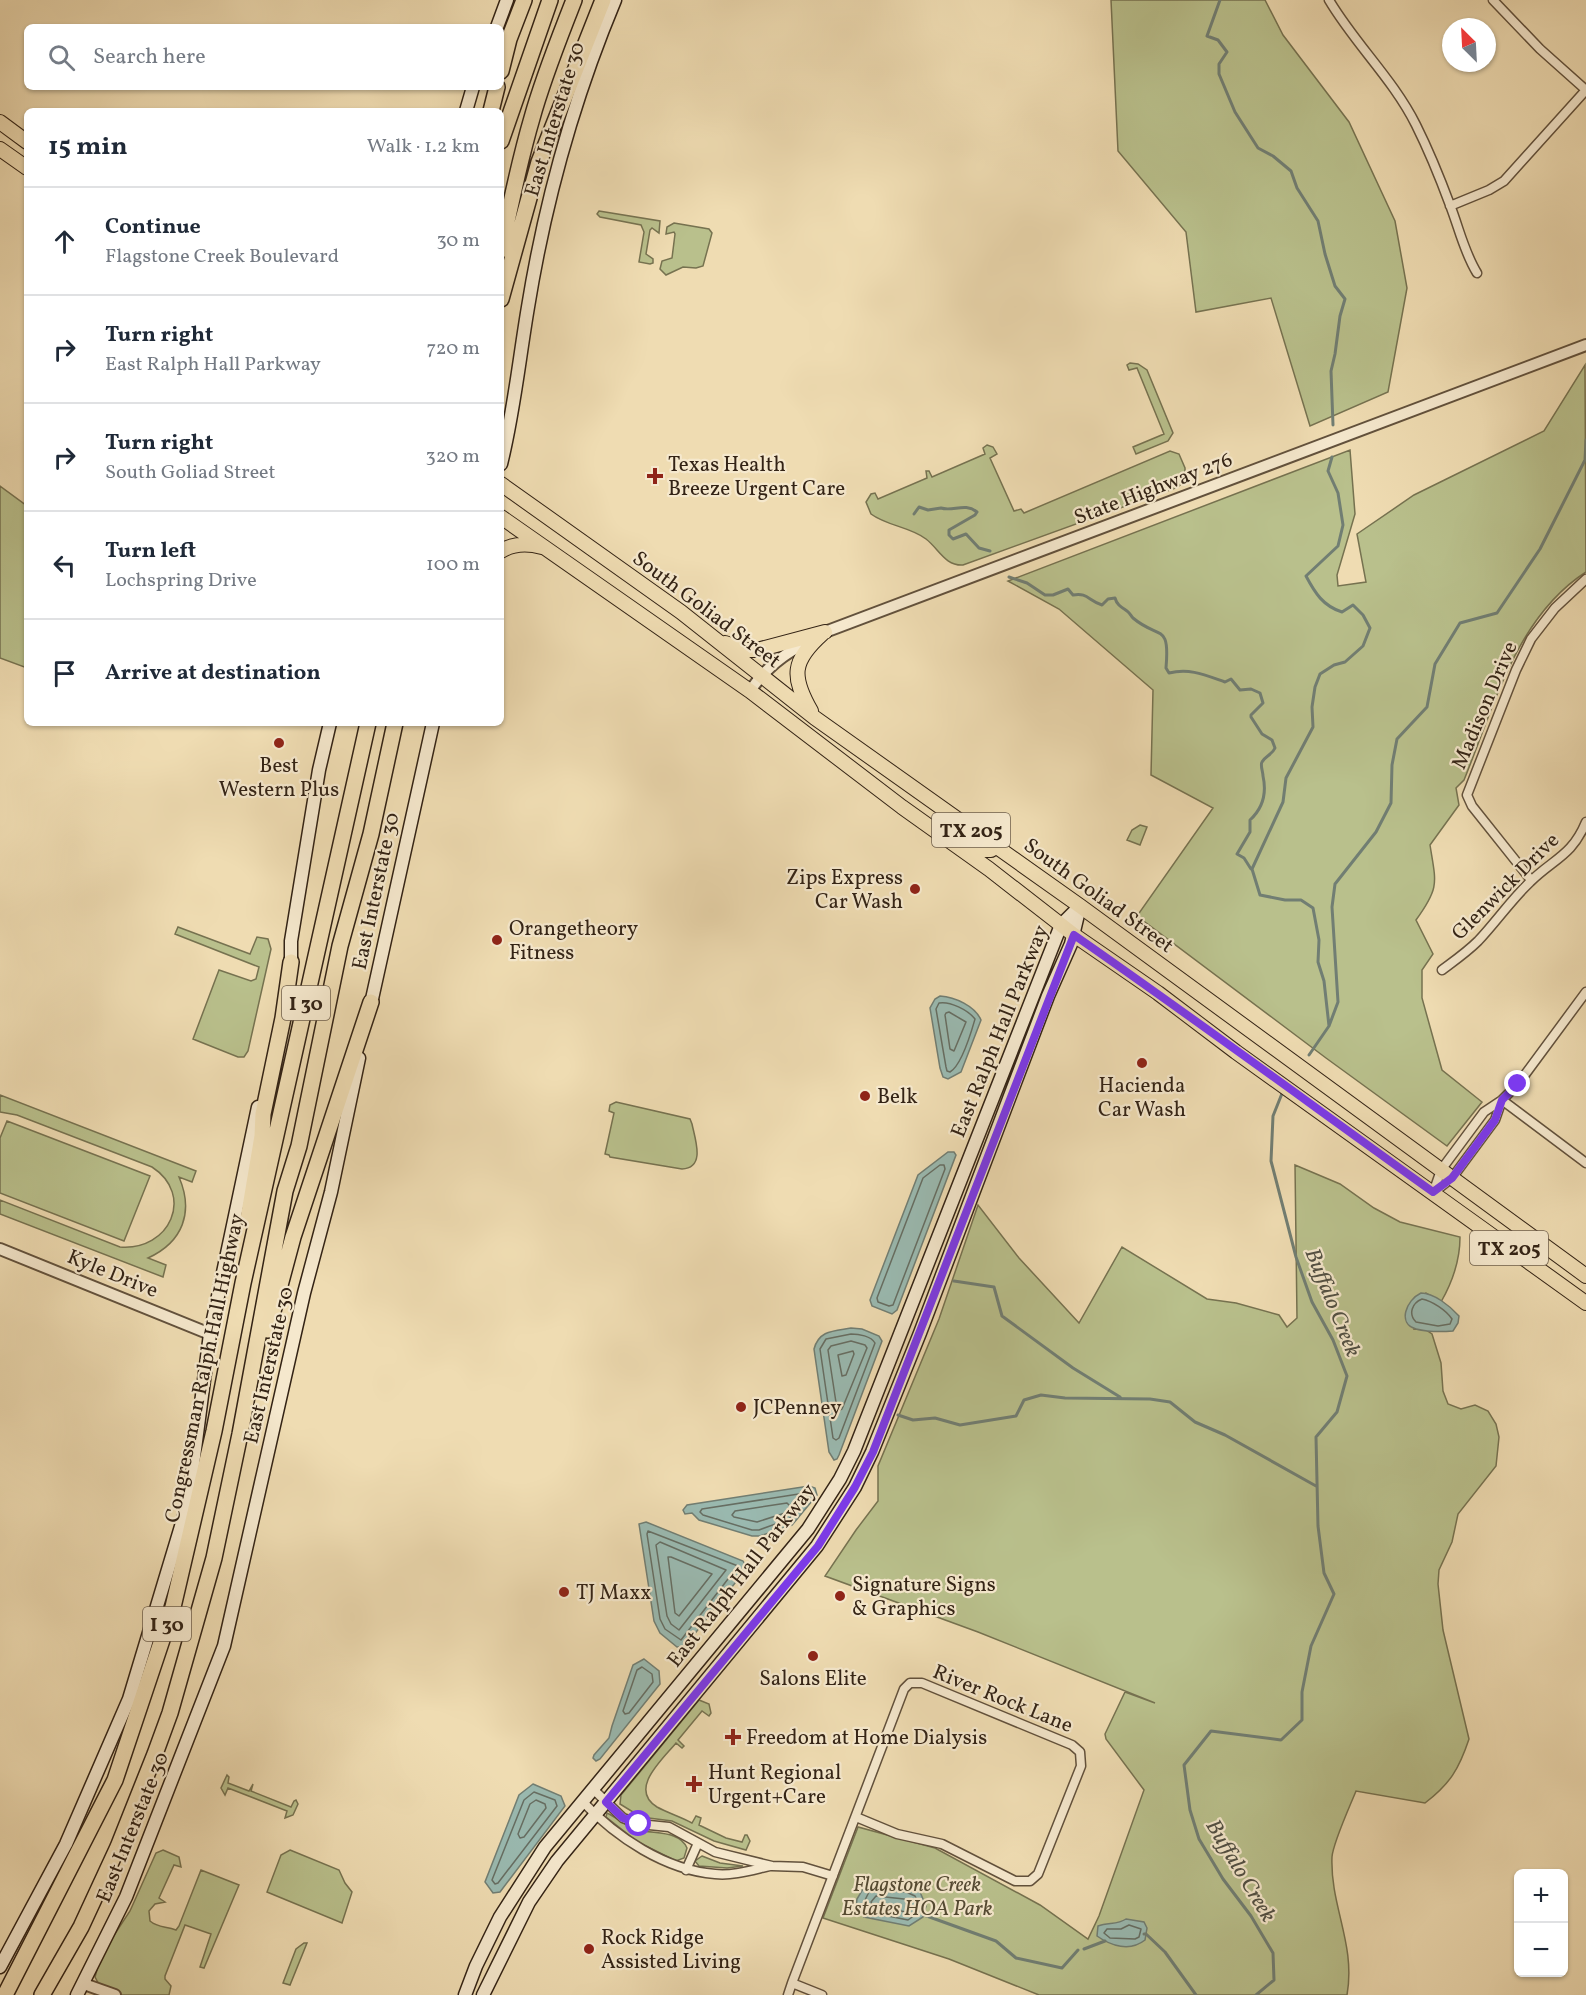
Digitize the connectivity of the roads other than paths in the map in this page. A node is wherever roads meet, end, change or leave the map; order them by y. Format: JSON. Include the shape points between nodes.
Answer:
{"nodes":[{"id":1,"x":507,"y":0,"type":"edge"},
{"id":2,"x":524,"y":0,"type":"edge"},
{"id":3,"x":550,"y":0,"type":"edge"},
{"id":4,"x":574,"y":0,"type":"edge"},
{"id":5,"x":603,"y":0,"type":"edge"},
{"id":6,"x":615,"y":0,"type":"edge"},
{"id":7,"x":1329,"y":0,"type":"edge"},
{"id":8,"x":1493,"y":0,"type":"edge"},
{"id":9,"x":498,"y":24,"type":"edge"},
{"id":10,"x":504,"y":59,"type":"edge"},
{"id":11,"x":472,"y":90,"type":"edge"},
{"id":12,"x":496,"y":90,"type":"edge"},
{"id":13,"x":1586,"y":90,"type":"edge"},
{"id":14,"x":467,"y":108,"type":"edge"},
{"id":15,"x":492,"y":108,"type":"edge"},
{"id":16,"x":0,"y":122,"type":"edge"},
{"id":17,"x":504,"y":132,"type":"edge"},
{"id":18,"x":24,"y":140,"type":"edge"},
{"id":19,"x":0,"y":149,"type":"edge"},
{"id":20,"x":24,"y":166,"type":"edge"},
{"id":21,"x":1450,"y":206,"type":"junction"},
{"id":22,"x":504,"y":235,"type":"edge"},
{"id":23,"x":1477,"y":273,"type":"dead end"},
{"id":24,"x":504,"y":287,"type":"edge"},
{"id":25,"x":1586,"y":345,"type":"edge"},
{"id":26,"x":507,"y":422,"type":"edge"},
{"id":27,"x":504,"y":443,"type":"edge"},
{"id":28,"x":504,"y":486,"type":"edge"},
{"id":29,"x":504,"y":519,"type":"edge"},
{"id":30,"x":547,"y":549,"type":"junction"},
{"id":31,"x":504,"y":550,"type":"edge"},
{"id":32,"x":1586,"y":579,"type":"edge"},
{"id":33,"x":825,"y":632,"type":"junction"},
{"id":34,"x":717,"y":641,"type":"junction"},
{"id":35,"x":760,"y":675,"type":"junction"},
{"id":36,"x":750,"y":691,"type":"junction"},
{"id":37,"x":815,"y":718,"type":"junction"},
{"id":38,"x":329,"y":726,"type":"edge"},
{"id":39,"x":367,"y":726,"type":"edge"},
{"id":40,"x":394,"y":726,"type":"edge"},
{"id":41,"x":432,"y":726,"type":"edge"},
{"id":42,"x":902,"y":807,"type":"junction"},
{"id":43,"x":1586,"y":822,"type":"edge"},
{"id":44,"x":995,"y":847,"type":"junction"},
{"id":45,"x":1531,"y":880,"type":"junction"},
{"id":46,"x":1080,"y":906,"type":"junction"},
{"id":47,"x":1061,"y":925,"type":"junction"},
{"id":48,"x":1074,"y":935,"type":"junction"},
{"id":49,"x":291,"y":962,"type":"junction"},
{"id":50,"x":1442,"y":970,"type":"dead end"},
{"id":51,"x":1586,"y":992,"type":"edge"},
{"id":52,"x":371,"y":1002,"type":"junction"},
{"id":53,"x":1000,"y":1082,"type":"junction"},
{"id":54,"x":1014,"y":1087,"type":"junction"},
{"id":55,"x":1502,"y":1100,"type":"junction"},
{"id":56,"x":976,"y":1142,"type":"junction"},
{"id":57,"x":991,"y":1148,"type":"junction"},
{"id":58,"x":1586,"y":1163,"type":"edge"},
{"id":59,"x":1446,"y":1174,"type":"junction"},
{"id":60,"x":1433,"y":1192,"type":"junction"},
{"id":61,"x":0,"y":1249,"type":"edge"},
{"id":62,"x":1586,"y":1276,"type":"edge"},
{"id":63,"x":243,"y":1283,"type":"junction"},
{"id":64,"x":1586,"y":1303,"type":"edge"},
{"id":65,"x":902,"y":1326,"type":"junction"},
{"id":66,"x":920,"y":1333,"type":"junction"},
{"id":67,"x":210,"y":1334,"type":"junction"},
{"id":68,"x":240,"y":1434,"type":"junction"},
{"id":69,"x":840,"y":1479,"type":"junction"},
{"id":70,"x":855,"y":1487,"type":"junction"},
{"id":71,"x":593,"y":1789,"type":"junction"},
{"id":72,"x":583,"y":1802,"type":"junction"},
{"id":73,"x":606,"y":1802,"type":"junction"},
{"id":74,"x":595,"y":1815,"type":"junction"},
{"id":75,"x":856,"y":1817,"type":"junction"},
{"id":76,"x":698,"y":1843,"type":"junction"},
{"id":77,"x":772,"y":1866,"type":"junction"},
{"id":78,"x":686,"y":1870,"type":"junction"},
{"id":79,"x":833,"y":1876,"type":"junction"},
{"id":80,"x":32,"y":1946,"type":"junction"},
{"id":81,"x":0,"y":1967,"type":"edge"},
{"id":82,"x":792,"y":1983,"type":"junction"},
{"id":83,"x":84,"y":1984,"type":"junction"},
{"id":84,"x":0,"y":1990,"type":"edge"},
{"id":85,"x":5,"y":1995,"type":"edge"},
{"id":86,"x":42,"y":1995,"type":"edge"},
{"id":87,"x":77,"y":1995,"type":"edge"},
{"id":88,"x":115,"y":1995,"type":"edge"},
{"id":89,"x":465,"y":1995,"type":"edge"},
{"id":90,"x":483,"y":1995,"type":"edge"},
{"id":91,"x":788,"y":1995,"type":"edge"},
{"id":92,"x":822,"y":1995,"type":"edge"}],
"edges":[{"from":1,"to":9,"type":"main road"},
{"from":2,"to":10,"type":"highway"},
{"from":3,"to":17,"type":"highway"},
{"from":4,"to":22,"type":"highway","via":[[532,116]]},
{"from":5,"to":24,"type":"highway","via":[[539,162]]},
{"from":6,"to":26,"type":"main road","name":"East Interstate 30","via":[[591,61],[550,196]]},
{"from":7,"to":21,"type":"street","via":[[1414,122]]},
{"from":8,"to":13,"type":"street"},
{"from":11,"to":14,"type":"main road"},
{"from":12,"to":15,"type":"highway"},
{"from":13,"to":21,"type":"street","via":[[1504,181]]},
{"from":16,"to":18,"type":"main road"},
{"from":19,"to":20,"type":"main road"},
{"from":21,"to":23,"type":"street","via":[[1467,257]]},
{"from":25,"to":33,"type":"street","name":"State Highway 276"},
{"from":26,"to":27,"type":"main road","name":"East Interstate 30"},
{"from":28,"to":34,"type":"main road","name":"South Goliad Street","number":"TX 205"},
{"from":29,"to":30,"type":"main road","name":"South Goliad Street","number":"TX 205"},
{"from":30,"to":31,"type":"main road","via":[[518,544]]},
{"from":30,"to":36,"type":"main road","name":"South Goliad Street","number":"TX 205"},
{"from":32,"to":45,"type":"street","name":"Madison Drive","via":[[1555,608],[1531,639],[1515,670],[1467,795]]},
{"from":33,"to":34,"type":"main road","via":[[757,650]]},
{"from":33,"to":35,"type":"street","name":"State Highway 276","via":[[788,652]]},
{"from":33,"to":37,"type":"main road","via":[[803,653],[798,665],[801,691]]},
{"from":34,"to":35,"type":"main road","name":"South Goliad Street","number":"TX 205"},
{"from":35,"to":36,"type":"street","name":"State Highway 276"},
{"from":35,"to":37,"type":"main road","name":"South Goliad Street","number":"TX 205"},
{"from":36,"to":42,"type":"main road","name":"South Goliad Street","number":"TX 205"},
{"from":37,"to":44,"type":"main road","name":"South Goliad Street","number":"TX 205"},
{"from":38,"to":49,"type":"main road","via":[[291,941]]},
{"from":39,"to":63,"type":"highway","name":"Congressman Ralph Hall Highway","number":"I 30"},
{"from":40,"to":68,"type":"highway","name":"Congressman Ralph Hall Highway","number":"I 30","via":[[285,1191]]},
{"from":41,"to":52,"type":"main road","name":"East Interstate 30"},
{"from":42,"to":44,"type":"main road","via":[[914,800],[984,850]]},
{"from":42,"to":47,"type":"main road","name":"South Goliad Street","number":"TX 205"},
{"from":43,"to":45,"type":"street","name":"Glenwick Drive","via":[[1571,848]]},
{"from":44,"to":46,"type":"main road","name":"South Goliad Street","number":"TX 205"},
{"from":45,"to":50,"type":"street","name":"Glenwick Drive","via":[[1476,943]]},
{"from":46,"to":47,"type":"main road","name":"East Ralph Hall Parkway"},
{"from":46,"to":48,"type":"main road","name":"East Ralph Hall Parkway"},
{"from":46,"to":59,"type":"main road","name":"South Goliad Street","number":"TX 205"},
{"from":47,"to":48,"type":"main road","name":"South Goliad Street","number":"TX 205"},
{"from":47,"to":53,"type":"main road","name":"East Ralph Hall Parkway"},
{"from":48,"to":54,"type":"main road","name":"East Ralph Hall Parkway"},
{"from":48,"to":60,"type":"main road","name":"South Goliad Street","number":"TX 205"},
{"from":49,"to":63,"type":"highway","via":[[244,1238]]},
{"from":49,"to":67,"type":"main road"},
{"from":51,"to":55,"type":"street"},
{"from":52,"to":68,"type":"highway","via":[[293,1237]]},
{"from":52,"to":83,"type":"main road","name":"East Interstate 30","via":[[331,1192],[304,1293],[224,1646],[126,1897]]},
{"from":53,"to":54,"type":"main road"},
{"from":53,"to":56,"type":"main road","name":"East Ralph Hall Parkway"},
{"from":54,"to":57,"type":"main road","name":"East Ralph Hall Parkway"},
{"from":55,"to":58,"type":"street"},
{"from":55,"to":59,"type":"street","via":[[1495,1120]]},
{"from":55,"to":59,"type":"street","via":[[1484,1112]]},
{"from":56,"to":57,"type":"main road"},
{"from":56,"to":65,"type":"main road","name":"East Ralph Hall Parkway"},
{"from":57,"to":66,"type":"main road","name":"East Ralph Hall Parkway"},
{"from":59,"to":60,"type":"street"},
{"from":59,"to":60,"type":"street"},
{"from":59,"to":62,"type":"main road","name":"South Goliad Street","number":"TX 205"},
{"from":60,"to":64,"type":"main road","name":"South Goliad Street","number":"TX 205"},
{"from":61,"to":67,"type":"street","name":"Kyle Drive"},
{"from":63,"to":80,"type":"highway","name":"Congressman Ralph Hall Highway","number":"I 30","via":[[173,1607],[115,1780]]},
{"from":65,"to":66,"type":"main road"},
{"from":65,"to":69,"type":"main road","name":"East Ralph Hall Parkway"},
{"from":66,"to":70,"type":"main road","name":"East Ralph Hall Parkway"},
{"from":67,"to":81,"type":"main road","via":[[188,1503],[129,1699],[66,1844]]},
{"from":68,"to":86,"type":"highway","name":"Congressman Ralph Hall Highway","number":"I 30","via":[[214,1558],[166,1723],[118,1846],[81,1927]]},
{"from":69,"to":70,"type":"main road"},
{"from":69,"to":71,"type":"main road","name":"East Ralph Hall Parkway","via":[[808,1529]]},
{"from":70,"to":73,"type":"main road","name":"East Ralph Hall Parkway","via":[[818,1546]]},
{"from":71,"to":72,"type":"main road","name":"East Ralph Hall Parkway"},
{"from":71,"to":73,"type":"street"},
{"from":72,"to":74,"type":"street"},
{"from":72,"to":89,"type":"main road","name":"East Ralph Hall Parkway","via":[[545,1847],[500,1917]]},
{"from":73,"to":74,"type":"main road","name":"East Ralph Hall Parkway"},
{"from":73,"to":76,"type":"street","via":[[623,1818],[669,1827]]},
{"from":74,"to":78,"type":"street","via":[[638,1846]]},
{"from":74,"to":90,"type":"main road","name":"East Ralph Hall Parkway","via":[[529,1902]]},
{"from":75,"to":75,"type":"street","name":"River Rock Lane","via":[[904,1689],[910,1683],[922,1683],[1072,1745],[1080,1752],[1081,1766],[1038,1874],[1030,1881],[1015,1881],[942,1844],[897,1834]]},
{"from":75,"to":79,"type":"street"},
{"from":76,"to":77,"type":"street","via":[[715,1852]]},
{"from":76,"to":78,"type":"street"},
{"from":77,"to":78,"type":"street","via":[[717,1874]]},
{"from":77,"to":79,"type":"street","via":[[803,1867]]},
{"from":79,"to":82,"type":"street"},
{"from":80,"to":84,"type":"highway"},
{"from":80,"to":85,"type":"highway","name":"Congressman Ralph Hall Highway","number":"I 30"},
{"from":82,"to":91,"type":"street"},
{"from":82,"to":92,"type":"street"},
{"from":83,"to":87,"type":"main road","name":"East Interstate 30"},
{"from":83,"to":88,"type":"street"}]}
